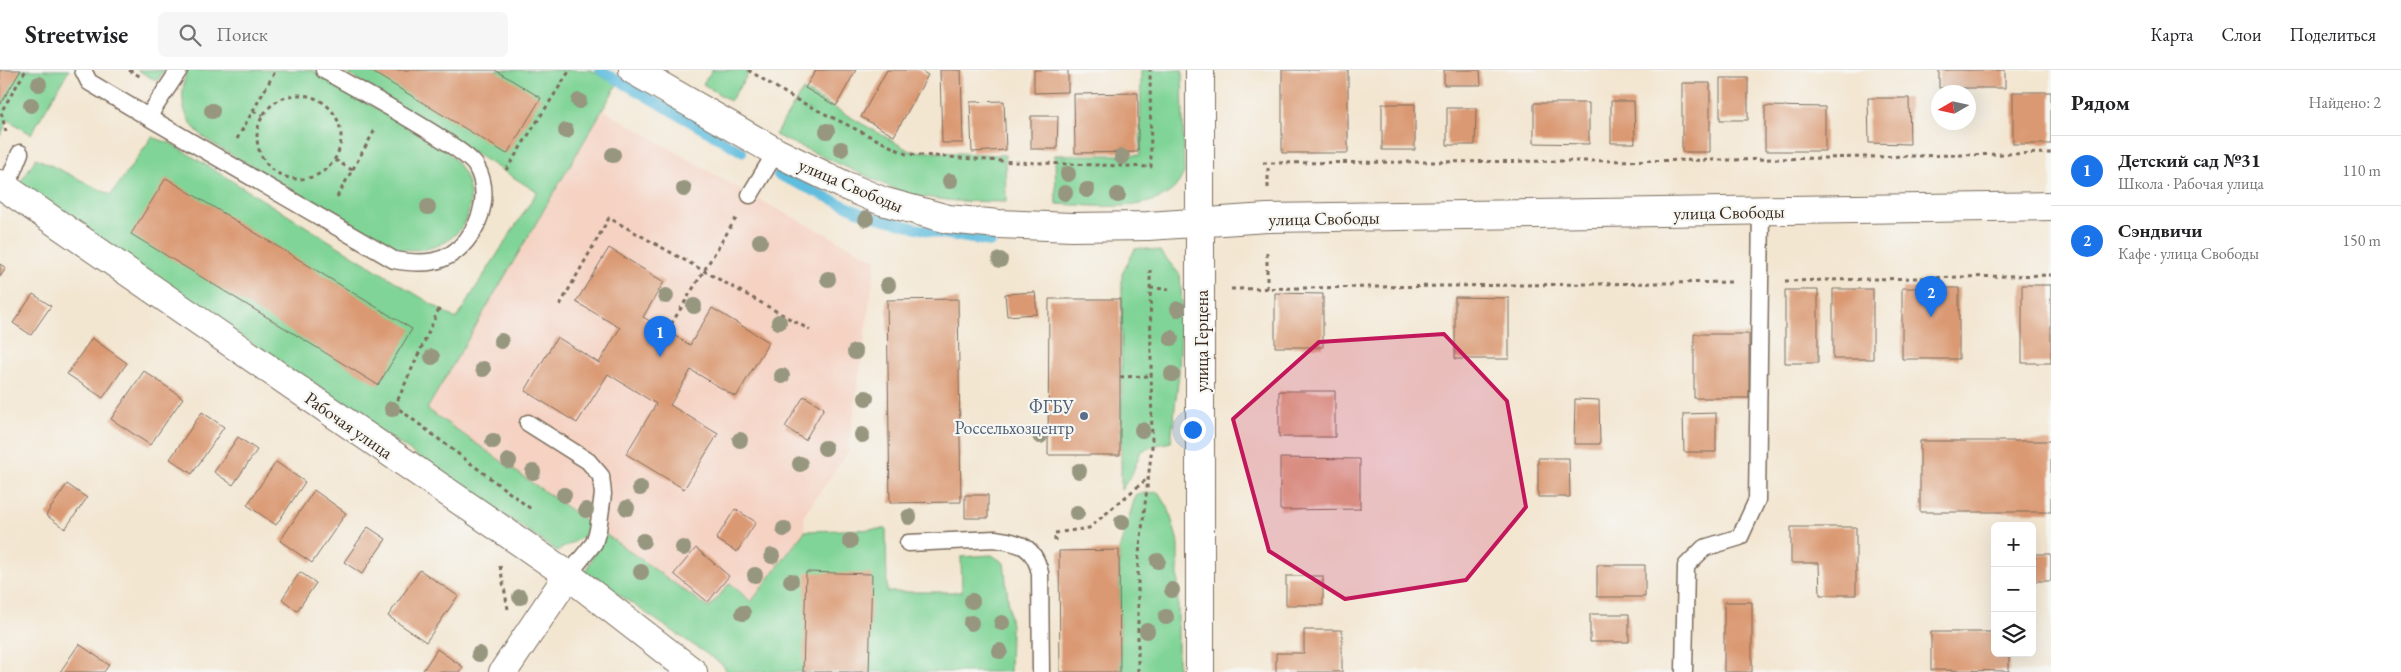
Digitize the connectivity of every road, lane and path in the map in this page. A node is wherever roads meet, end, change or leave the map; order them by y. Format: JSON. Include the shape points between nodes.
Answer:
{"nodes":[{"id":1,"x":26,"y":70,"type":"edge"},
{"id":2,"x":83,"y":70,"type":"edge"},
{"id":3,"x":180,"y":70,"type":"edge"},
{"id":4,"x":276,"y":70,"type":"edge"},
{"id":5,"x":324,"y":70,"type":"edge"},
{"id":6,"x":570,"y":70,"type":"edge"},
{"id":7,"x":633,"y":70,"type":"edge"},
{"id":8,"x":748,"y":70,"type":"edge"},
{"id":9,"x":1150,"y":70,"type":"edge"},
{"id":10,"x":1200,"y":70,"type":"edge"},
{"id":11,"x":388,"y":108,"type":"junction"},
{"id":12,"x":253,"y":111,"type":"junction"},
{"id":13,"x":263,"y":116,"type":"junction"},
{"id":14,"x":148,"y":117,"type":"junction"},
{"id":15,"x":776,"y":152,"type":"junction"},
{"id":16,"x":2051,"y":153,"type":"edge"},
{"id":17,"x":335,"y":160,"type":"junction"},
{"id":18,"x":224,"y":161,"type":"junction"},
{"id":19,"x":1263,"y":163,"type":"dead end"},
{"id":20,"x":352,"y":170,"type":"junction"},
{"id":21,"x":10,"y":173,"type":"edge"},
{"id":22,"x":504,"y":173,"type":"dead end"},
{"id":23,"x":750,"y":195,"type":"joint"},
{"id":24,"x":2051,"y":206,"type":"edge"},
{"id":25,"x":1761,"y":211,"type":"junction"},
{"id":26,"x":324,"y":219,"type":"junction"},
{"id":27,"x":1202,"y":223,"type":"junction"},
{"id":28,"x":704,"y":270,"type":"junction"},
{"id":29,"x":1150,"y":270,"type":"dead end"},
{"id":30,"x":2051,"y":275,"type":"edge"},
{"id":31,"x":1760,"y":282,"type":"junction"},
{"id":32,"x":1150,"y":288,"type":"junction"},
{"id":33,"x":1201,"y":289,"type":"junction"},
{"id":34,"x":560,"y":306,"type":"dead end"},
{"id":35,"x":439,"y":309,"type":"dead end"},
{"id":36,"x":810,"y":330,"type":"dead end"},
{"id":37,"x":667,"y":331,"type":"dead end"},
{"id":38,"x":1151,"y":376,"type":"junction"},
{"id":39,"x":1120,"y":377,"type":"dead end"},
{"id":40,"x":528,"y":423,"type":"dead end"},
{"id":41,"x":1149,"y":477,"type":"junction"},
{"id":42,"x":532,"y":509,"type":"dead end"},
{"id":43,"x":491,"y":523,"type":"junction"},
{"id":44,"x":908,"y":543,"type":"dead end"},
{"id":45,"x":1055,"y":543,"type":"dead end"},
{"id":46,"x":568,"y":575,"type":"junction"},
{"id":47,"x":509,"y":663,"type":"edge"},
{"id":48,"x":693,"y":672,"type":"edge"},
{"id":49,"x":1041,"y":672,"type":"edge"},
{"id":50,"x":1138,"y":672,"type":"edge"},
{"id":51,"x":1200,"y":672,"type":"edge"},
{"id":52,"x":1684,"y":672,"type":"edge"}],
"edges":[{"from":1,"to":21,"type":"path","via":[[1,112]]},
{"from":2,"to":14,"type":"lane","via":[[89,82]]},
{"from":3,"to":14,"type":"lane"},
{"from":4,"to":12,"type":"path"},
{"from":5,"to":11,"type":"lane"},
{"from":6,"to":22,"type":"path"},
{"from":7,"to":15,"type":"street","name":"улица Свободы"},
{"from":8,"to":9,"type":"path","via":[[795,99],[906,154],[1151,167]]},
{"from":10,"to":27,"type":"street","name":"улица Герцена"},
{"from":11,"to":20,"type":"path"},
{"from":11,"to":26,"type":"lane","via":[[449,144],[475,164],[483,184],[483,211],[472,234],[458,250],[436,262],[414,264],[394,260]]},
{"from":12,"to":13,"type":"path"},
{"from":12,"to":18,"type":"path"},
{"from":13,"to":17,"type":"path","via":[[257,138],[260,152],[266,164],[276,172],[288,178],[314,177]]},
{"from":13,"to":17,"type":"path","via":[[277,101],[291,95],[306,95],[320,100],[331,109],[342,135]]},
{"from":14,"to":18,"type":"lane"},
{"from":15,"to":23,"type":"lane"},
{"from":15,"to":27,"type":"street","name":"улица Свободы","via":[[882,201],[948,219],[1072,227]]},
{"from":16,"to":19,"type":"path","via":[[1710,160]]},
{"from":17,"to":20,"type":"path"},
{"from":18,"to":26,"type":"lane"},
{"from":20,"to":26,"type":"path"},
{"from":21,"to":43,"type":"street","name":"Рабочая улица"},
{"from":23,"to":28,"type":"path"},
{"from":24,"to":25,"type":"street","name":"улица Свободы"},
{"from":25,"to":27,"type":"street","name":"улица Свободы","via":[[1267,218]]},
{"from":25,"to":31,"type":"lane"},
{"from":27,"to":33,"type":"street","name":"улица Герцена"},
{"from":28,"to":34,"type":"path","via":[[609,218]]},
{"from":28,"to":36,"type":"path"},
{"from":28,"to":37,"type":"path"},
{"from":29,"to":32,"type":"path"},
{"from":30,"to":31,"type":"path"},
{"from":31,"to":33,"type":"path"},
{"from":31,"to":52,"type":"lane","via":[[1757,500],[1740,537],[1704,548],[1686,566]]},
{"from":32,"to":33,"type":"path"},
{"from":32,"to":38,"type":"path"},
{"from":33,"to":51,"type":"street","name":"улица Герцена"},
{"from":35,"to":42,"type":"path","via":[[395,406]]},
{"from":38,"to":39,"type":"path"},
{"from":38,"to":41,"type":"path"},
{"from":40,"to":46,"type":"lane","via":[[588,461],[600,476],[603,494],[594,543]]},
{"from":41,"to":45,"type":"path","via":[[1089,528],[1055,534]]},
{"from":41,"to":50,"type":"path","via":[[1138,562]]},
{"from":43,"to":46,"type":"street","name":"Рабочая улица"},
{"from":43,"to":47,"type":"path"},
{"from":44,"to":49,"type":"lane","via":[[995,539],[1031,550],[1040,573]]},
{"from":46,"to":47,"type":"street"},
{"from":46,"to":48,"type":"street","name":"Рабочая улица"}]}
